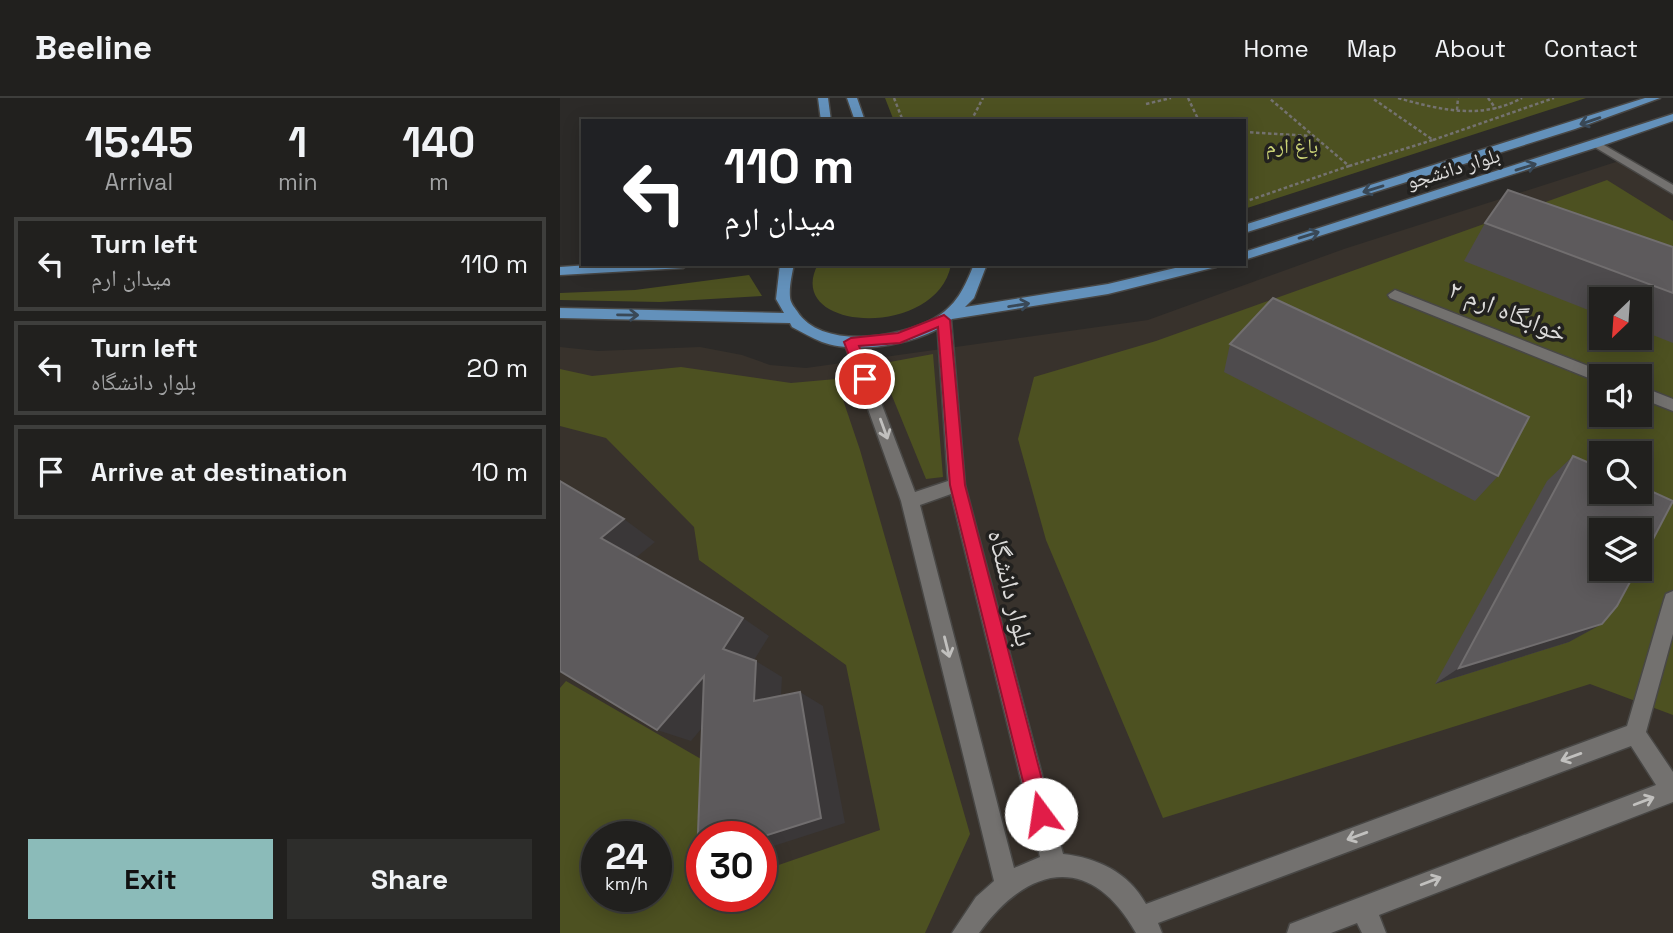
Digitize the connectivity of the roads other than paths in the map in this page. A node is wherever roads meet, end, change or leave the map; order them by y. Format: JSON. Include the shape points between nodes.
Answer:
{"nodes":[{"id":1,"x":823,"y":98,"type":"edge"},
{"id":2,"x":852,"y":98,"type":"edge"},
{"id":3,"x":1654,"y":98,"type":"edge"},
{"id":4,"x":1673,"y":117,"type":"edge"},
{"id":5,"x":826,"y":119,"type":"edge"},
{"id":6,"x":859,"y":119,"type":"edge"},
{"id":7,"x":1597,"y":145,"type":"junction"},
{"id":8,"x":1673,"y":190,"type":"edge"},
{"id":9,"x":1246,"y":228,"type":"edge"},
{"id":10,"x":1246,"y":255,"type":"edge"},
{"id":11,"x":648,"y":266,"type":"edge"},
{"id":12,"x":786,"y":266,"type":"edge"},
{"id":13,"x":981,"y":266,"type":"edge"},
{"id":14,"x":1203,"y":266,"type":"edge"},
{"id":15,"x":560,"y":271,"type":"edge"},
{"id":16,"x":1395,"y":295,"type":"dead end"},
{"id":17,"x":560,"y":313,"type":"edge"},
{"id":18,"x":948,"y":317,"type":"junction"},
{"id":19,"x":790,"y":318,"type":"junction"},
{"id":20,"x":851,"y":342,"type":"junction"},
{"id":21,"x":1589,"y":372,"type":"edge"},
{"id":22,"x":1652,"y":397,"type":"edge"},
{"id":23,"x":1673,"y":405,"type":"edge"},
{"id":24,"x":957,"y":485,"type":"junction"},
{"id":25,"x":910,"y":501,"type":"junction"},
{"id":26,"x":1673,"y":600,"type":"edge"},
{"id":27,"x":1635,"y":734,"type":"junction"},
{"id":28,"x":1673,"y":790,"type":"edge"},
{"id":29,"x":1054,"y":865,"type":"junction"},
{"id":30,"x":1006,"y":883,"type":"junction"},
{"id":31,"x":1363,"y":907,"type":"junction"},
{"id":32,"x":1146,"y":925,"type":"edge"},
{"id":33,"x":964,"y":933,"type":"edge"},
{"id":34,"x":1299,"y":933,"type":"edge"},
{"id":35,"x":1374,"y":933,"type":"edge"}],
"edges":[{"from":1,"to":5,"type":"main road"},
{"from":2,"to":6,"type":"main road"},
{"from":3,"to":9,"type":"main road","name":"بلوار دانشجو","one_way":true},
{"from":4,"to":7,"type":"main road","name":"بلوار دانشجو"},
{"from":7,"to":8,"type":"street"},
{"from":10,"to":7,"type":"main road","name":"بلوار دانشجو","one_way":true},
{"from":11,"to":15,"type":"main road"},
{"from":12,"to":19,"type":"main road","via":[[779,283],[780,302]]},
{"from":13,"to":18,"type":"main road","via":[[969,297]]},
{"from":18,"to":14,"type":"main road","one_way":true,"via":[[1108,289]]},
{"from":16,"to":21,"type":"street","name":"خوابگاه ارم ۲"},
{"from":17,"to":19,"type":"main road","one_way":true},
{"from":18,"to":20,"type":"main road","via":[[900,338]]},
{"from":18,"to":24,"type":"street","name":"بلوار دانشگاه"},
{"from":19,"to":20,"type":"main road","via":[[816,334]]},
{"from":20,"to":25,"type":"street","one_way":true},
{"from":22,"to":23,"type":"street"},
{"from":24,"to":25,"type":"street"},
{"from":24,"to":29,"type":"street","name":"بلوار دانشگاه"},
{"from":25,"to":30,"type":"street","one_way":true},
{"from":26,"to":27,"type":"street"},
{"from":27,"to":28,"type":"street"},
{"from":27,"to":32,"type":"street","one_way":true},
{"from":31,"to":28,"type":"street","one_way":true},
{"from":29,"to":30,"type":"street","via":[[1037,867]]},
{"from":29,"to":32,"type":"street","via":[[1079,867],[1103,877],[1125,894]]},
{"from":30,"to":33,"type":"street","via":[[983,903]]},
{"from":31,"to":34,"type":"street"},
{"from":31,"to":35,"type":"street"}]}
